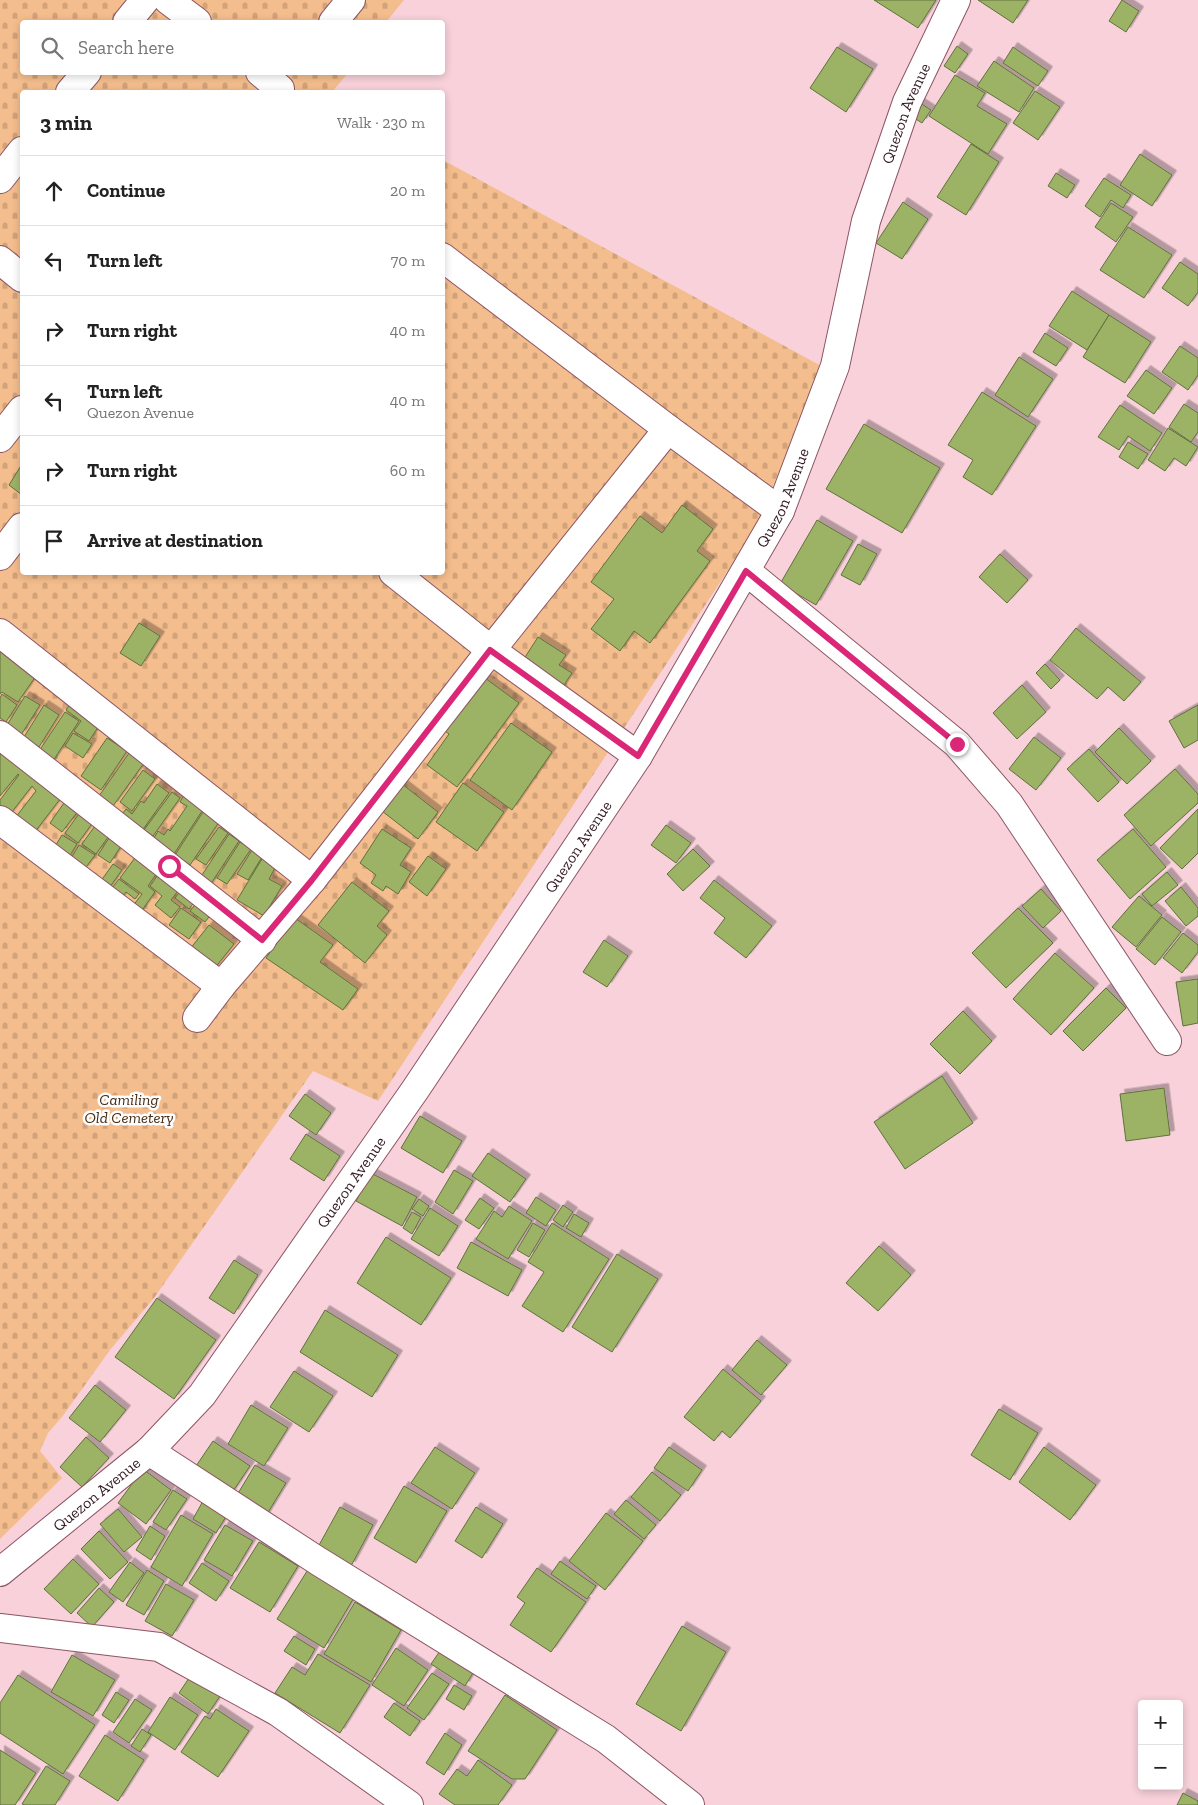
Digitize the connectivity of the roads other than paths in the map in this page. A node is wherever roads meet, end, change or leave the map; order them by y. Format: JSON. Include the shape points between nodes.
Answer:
{"nodes":[{"id":1,"x":145,"y":0,"type":"edge"},
{"id":2,"x":168,"y":0,"type":"edge"},
{"id":3,"x":352,"y":0,"type":"edge"},
{"id":4,"x":956,"y":0,"type":"edge"},
{"id":5,"x":129,"y":20,"type":"edge"},
{"id":6,"x":194,"y":20,"type":"edge"},
{"id":7,"x":335,"y":20,"type":"edge"},
{"id":8,"x":84,"y":75,"type":"edge"},
{"id":9,"x":72,"y":90,"type":"edge"},
{"id":10,"x":20,"y":154,"type":"edge"},
{"id":11,"x":0,"y":179,"type":"edge"},
{"id":12,"x":445,"y":259,"type":"edge"},
{"id":13,"x":0,"y":260,"type":"edge"},
{"id":14,"x":20,"y":276,"type":"edge"},
{"id":15,"x":20,"y":413,"type":"edge"},
{"id":16,"x":668,"y":429,"type":"junction"},
{"id":17,"x":0,"y":438,"type":"edge"},
{"id":18,"x":780,"y":511,"type":"junction"},
{"id":19,"x":20,"y":530,"type":"edge"},
{"id":20,"x":0,"y":556,"type":"edge"},
{"id":21,"x":746,"y":571,"type":"junction"},
{"id":22,"x":397,"y":575,"type":"edge"},
{"id":23,"x":0,"y":633,"type":"edge"},
{"id":24,"x":490,"y":650,"type":"junction"},
{"id":25,"x":0,"y":735,"type":"edge"},
{"id":26,"x":638,"y":756,"type":"junction"},
{"id":27,"x":0,"y":820,"type":"edge"},
{"id":28,"x":312,"y":880,"type":"junction"},
{"id":29,"x":262,"y":940,"type":"junction"},
{"id":30,"x":221,"y":986,"type":"junction"},
{"id":31,"x":197,"y":1018,"type":"dead end"},
{"id":32,"x":1167,"y":1041,"type":"dead end"},
{"id":33,"x":149,"y":1451,"type":"junction"},
{"id":34,"x":0,"y":1572,"type":"edge"},
{"id":35,"x":0,"y":1628,"type":"edge"},
{"id":36,"x":408,"y":1805,"type":"edge"},
{"id":37,"x":690,"y":1805,"type":"edge"}],
"edges":[{"from":1,"to":5,"type":"street"},
{"from":2,"to":6,"type":"street"},
{"from":3,"to":7,"type":"street"},
{"from":4,"to":18,"type":"street","name":"Quezon Avenue","via":[[906,102],[866,221],[835,366]]},
{"from":8,"to":9,"type":"street"},
{"from":10,"to":11,"type":"street"},
{"from":12,"to":16,"type":"street"},
{"from":13,"to":14,"type":"street"},
{"from":15,"to":17,"type":"street"},
{"from":16,"to":18,"type":"street"},
{"from":16,"to":24,"type":"street"},
{"from":18,"to":21,"type":"street","name":"Quezon Avenue"},
{"from":19,"to":20,"type":"street"},
{"from":21,"to":26,"type":"street","name":"Quezon Avenue"},
{"from":21,"to":32,"type":"street","via":[[957,744],[1009,804]]},
{"from":22,"to":24,"type":"street"},
{"from":23,"to":28,"type":"street"},
{"from":24,"to":26,"type":"street"},
{"from":24,"to":28,"type":"street"},
{"from":25,"to":29,"type":"street"},
{"from":26,"to":33,"type":"street","name":"Quezon Avenue","via":[[415,1090],[202,1394]]},
{"from":27,"to":30,"type":"street"},
{"from":28,"to":29,"type":"street"},
{"from":29,"to":30,"type":"street"},
{"from":30,"to":31,"type":"street"},
{"from":33,"to":34,"type":"street","name":"Quezon Avenue"},
{"from":33,"to":37,"type":"street","via":[[318,1561],[606,1739]]},
{"from":35,"to":36,"type":"street","via":[[159,1647],[278,1712]]}]}
